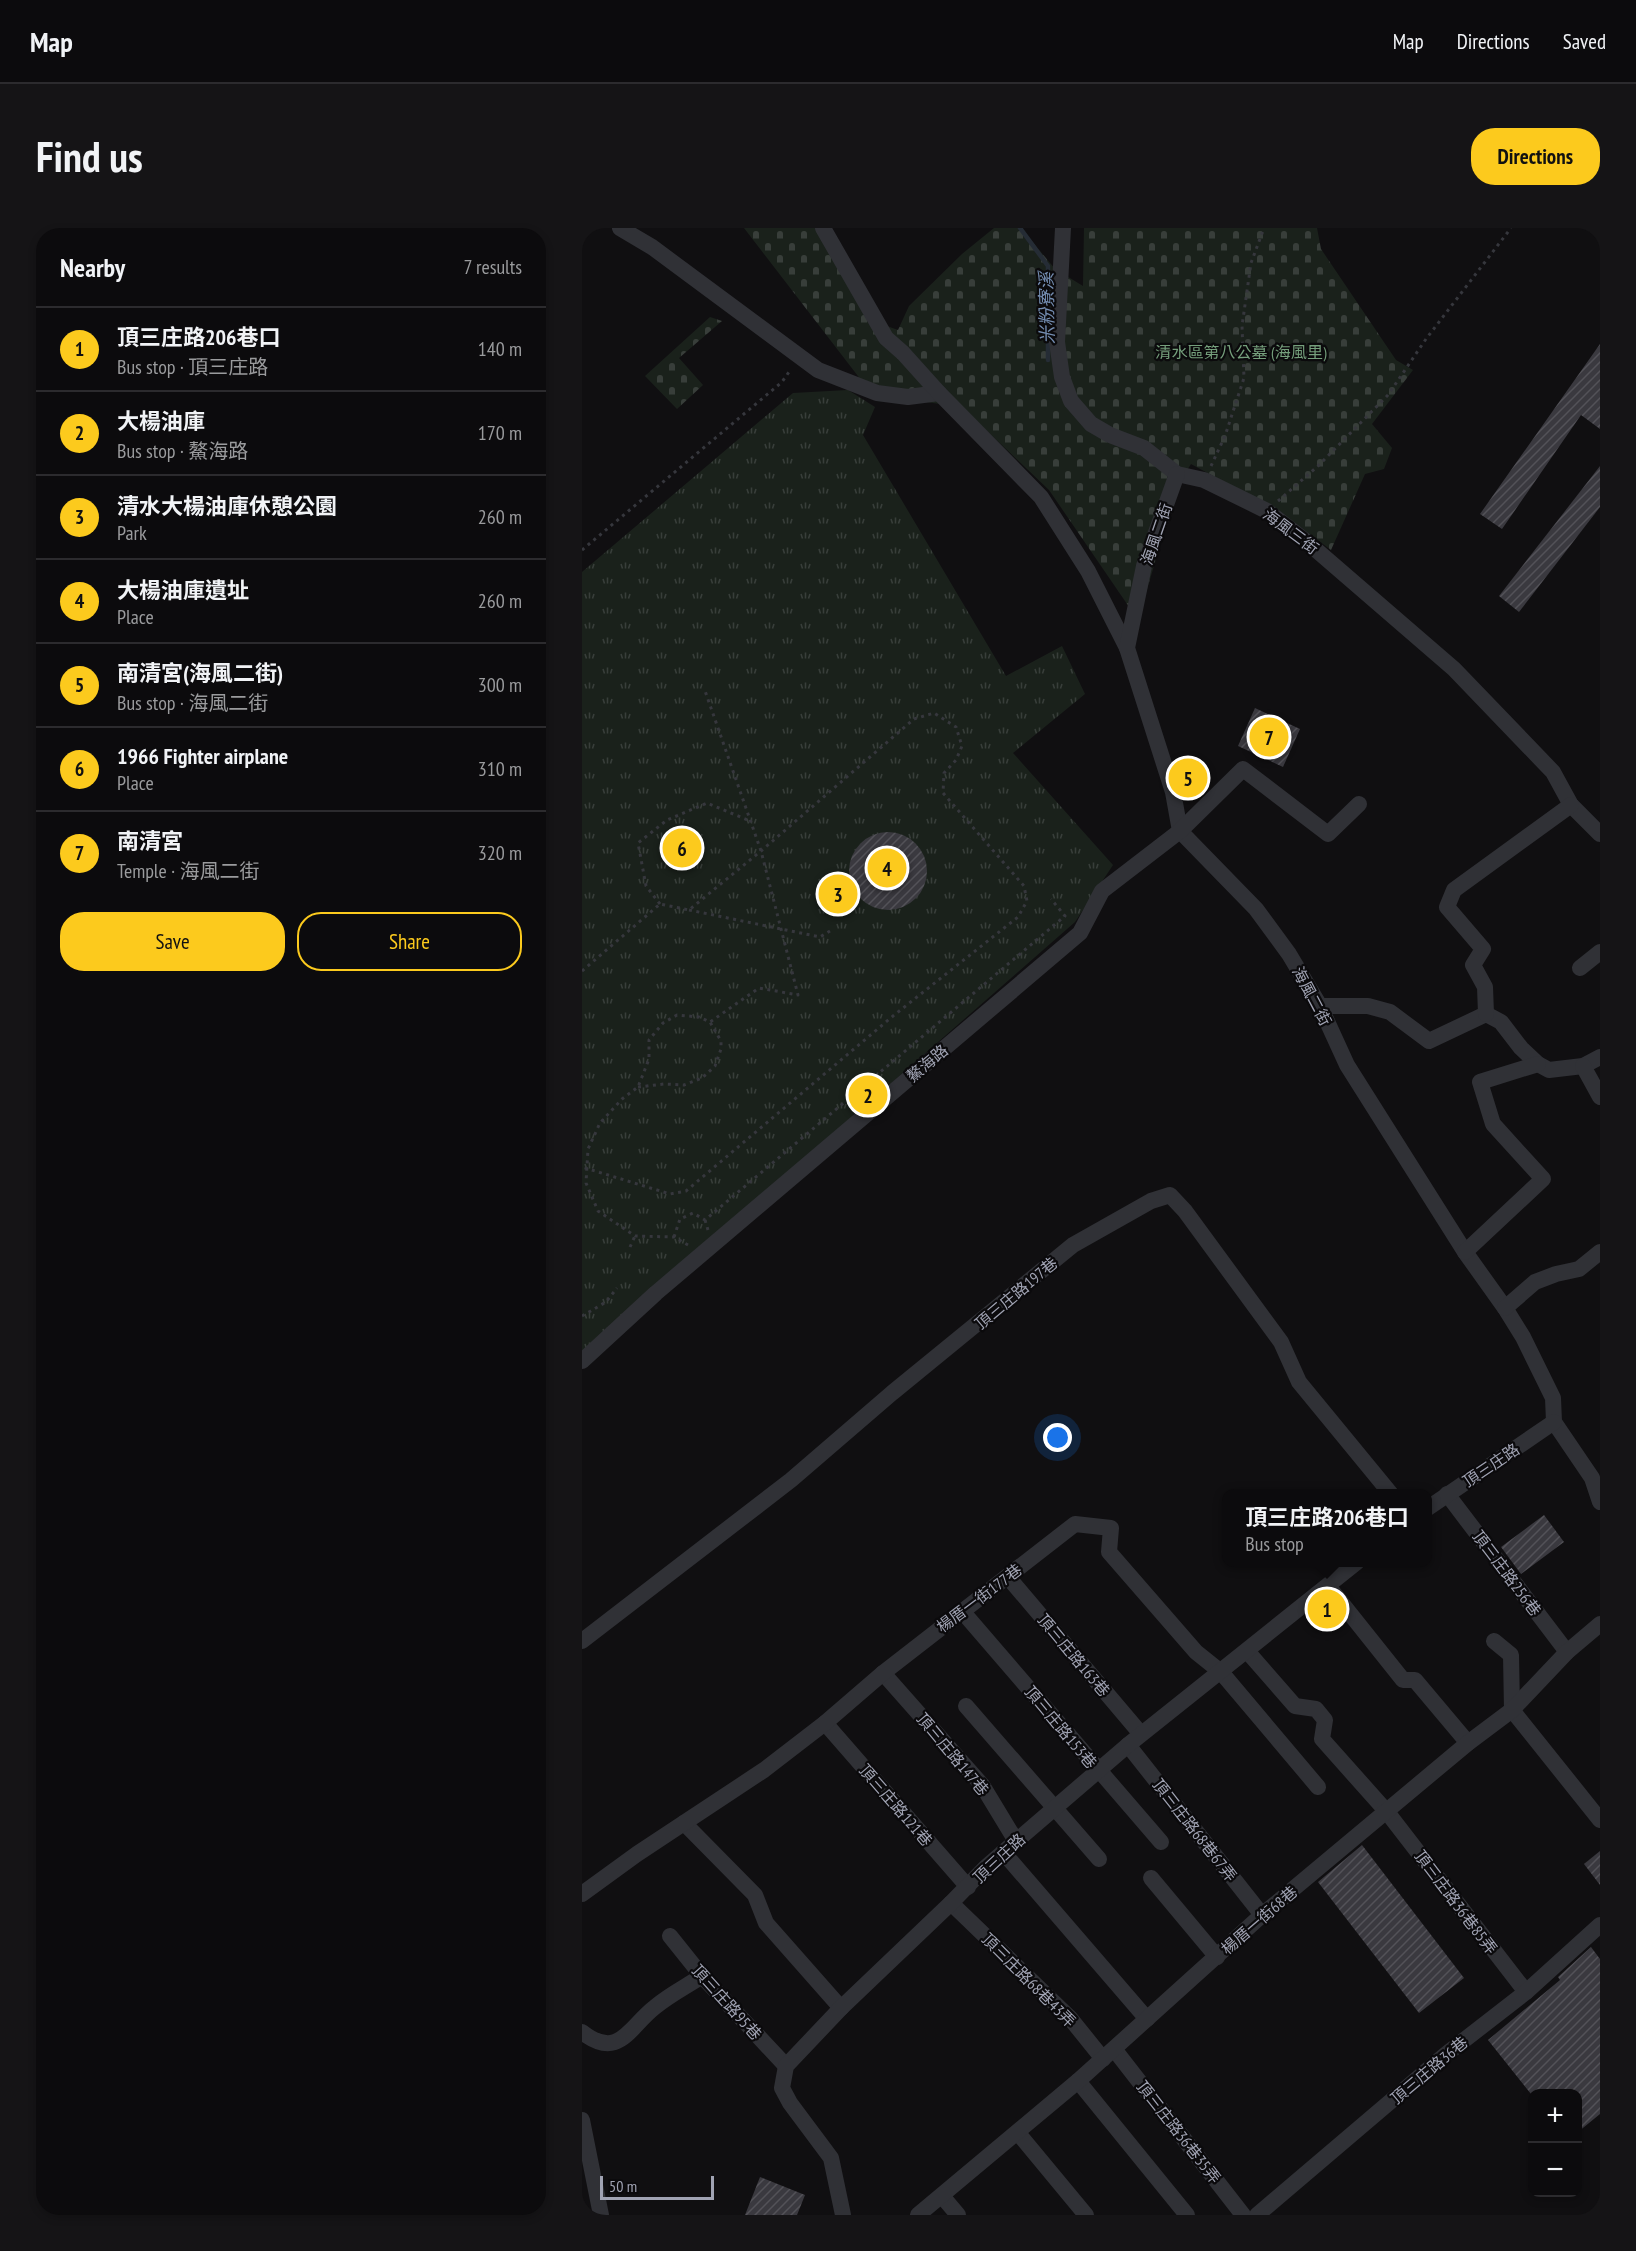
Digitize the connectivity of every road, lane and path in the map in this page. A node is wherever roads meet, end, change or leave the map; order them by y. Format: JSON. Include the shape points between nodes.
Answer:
{"nodes":[{"id":1,"x":620,"y":228,"type":"edge"},
{"id":2,"x":823,"y":228,"type":"edge"},
{"id":3,"x":1063,"y":228,"type":"edge"},
{"id":4,"x":1264,"y":228,"type":"edge"},
{"id":5,"x":1511,"y":228,"type":"edge"},
{"id":6,"x":800,"y":357,"type":"junction"},
{"id":7,"x":939,"y":393,"type":"junction"},
{"id":8,"x":1177,"y":474,"type":"junction"},
{"id":9,"x":1204,"y":480,"type":"junction"},
{"id":10,"x":1267,"y":511,"type":"junction"},
{"id":11,"x":582,"y":550,"type":"edge"},
{"id":12,"x":1127,"y":648,"type":"junction"},
{"id":13,"x":704,"y":688,"type":"dead end"},
{"id":14,"x":1359,"y":804,"type":"dead end"},
{"id":15,"x":1571,"y":805,"type":"junction"},
{"id":16,"x":750,"y":821,"type":"junction"},
{"id":17,"x":1180,"y":831,"type":"junction"},
{"id":18,"x":1600,"y":834,"type":"edge"},
{"id":19,"x":761,"y":851,"type":"junction"},
{"id":20,"x":1051,"y":899,"type":"dead end"},
{"id":21,"x":660,"y":904,"type":"junction"},
{"id":22,"x":689,"y":910,"type":"junction"},
{"id":23,"x":830,"y":931,"type":"dead end"},
{"id":24,"x":1600,"y":952,"type":"edge"},
{"id":25,"x":1580,"y":968,"type":"dead end"},
{"id":26,"x":582,"y":971,"type":"edge"},
{"id":27,"x":1320,"y":1006,"type":"junction"},
{"id":28,"x":1486,"y":1014,"type":"junction"},
{"id":29,"x":710,"y":1022,"type":"junction"},
{"id":30,"x":1600,"y":1057,"type":"edge"},
{"id":31,"x":1538,"y":1064,"type":"junction"},
{"id":32,"x":1583,"y":1066,"type":"junction"},
{"id":33,"x":638,"y":1087,"type":"junction"},
{"id":34,"x":1600,"y":1097,"type":"edge"},
{"id":35,"x":582,"y":1167,"type":"edge"},
{"id":36,"x":587,"y":1168,"type":"junction"},
{"id":37,"x":635,"y":1236,"type":"junction"},
{"id":38,"x":630,"y":1247,"type":"dead end"},
{"id":39,"x":1465,"y":1252,"type":"junction"},
{"id":40,"x":1596,"y":1262,"type":"edge"},
{"id":41,"x":617,"y":1288,"type":"dead end"},
{"id":42,"x":1506,"y":1308,"type":"junction"},
{"id":43,"x":582,"y":1316,"type":"edge"},
{"id":44,"x":582,"y":1360,"type":"edge"},
{"id":45,"x":1554,"y":1422,"type":"junction"},
{"id":46,"x":1386,"y":1489,"type":"edge"},
{"id":47,"x":1447,"y":1494,"type":"junction"},
{"id":48,"x":1600,"y":1502,"type":"edge"},
{"id":49,"x":1432,"y":1505,"type":"edge"},
{"id":50,"x":1352,"y":1567,"type":"edge"},
{"id":51,"x":1008,"y":1577,"type":"junction"},
{"id":52,"x":1328,"y":1586,"type":"junction"},
{"id":53,"x":962,"y":1611,"type":"junction"},
{"id":54,"x":1600,"y":1624,"type":"edge"},
{"id":55,"x":582,"y":1641,"type":"edge"},
{"id":56,"x":1494,"y":1641,"type":"dead end"},
{"id":57,"x":1247,"y":1651,"type":"junction"},
{"id":58,"x":1567,"y":1652,"type":"junction"},
{"id":59,"x":883,"y":1672,"type":"junction"},
{"id":60,"x":1221,"y":1672,"type":"junction"},
{"id":61,"x":966,"y":1706,"type":"dead end"},
{"id":62,"x":1512,"y":1710,"type":"junction"},
{"id":63,"x":825,"y":1724,"type":"junction"},
{"id":64,"x":1134,"y":1739,"type":"junction"},
{"id":65,"x":1468,"y":1743,"type":"junction"},
{"id":66,"x":1098,"y":1770,"type":"junction"},
{"id":67,"x":1318,"y":1787,"type":"dead end"},
{"id":68,"x":1054,"y":1808,"type":"junction"},
{"id":69,"x":1387,"y":1812,"type":"junction"},
{"id":70,"x":1600,"y":1820,"type":"edge"},
{"id":71,"x":684,"y":1822,"type":"junction"},
{"id":72,"x":1016,"y":1841,"type":"junction"},
{"id":73,"x":1161,"y":1842,"type":"dead end"},
{"id":74,"x":1003,"y":1852,"type":"junction"},
{"id":75,"x":1100,"y":1859,"type":"dead end"},
{"id":76,"x":1151,"y":1878,"type":"dead end"},
{"id":77,"x":968,"y":1887,"type":"junction"},
{"id":78,"x":582,"y":1894,"type":"edge"},
{"id":79,"x":951,"y":1903,"type":"junction"},
{"id":80,"x":1262,"y":1915,"type":"junction"},
{"id":81,"x":1600,"y":1925,"type":"edge"},
{"id":82,"x":670,"y":1935,"type":"dead end"},
{"id":83,"x":1216,"y":1957,"type":"junction"},
{"id":84,"x":702,"y":1976,"type":"junction"},
{"id":85,"x":1526,"y":1992,"type":"junction"},
{"id":86,"x":841,"y":2008,"type":"junction"},
{"id":87,"x":1148,"y":2019,"type":"junction"},
{"id":88,"x":582,"y":2032,"type":"edge"},
{"id":89,"x":1109,"y":2054,"type":"junction"},
{"id":90,"x":786,"y":2066,"type":"junction"},
{"id":91,"x":1078,"y":2081,"type":"junction"},
{"id":92,"x":582,"y":2120,"type":"edge"},
{"id":93,"x":1018,"y":2133,"type":"junction"},
{"id":94,"x":942,"y":2196,"type":"junction"},
{"id":95,"x":601,"y":2215,"type":"edge"},
{"id":96,"x":843,"y":2215,"type":"edge"},
{"id":97,"x":918,"y":2215,"type":"edge"},
{"id":98,"x":958,"y":2215,"type":"edge"},
{"id":99,"x":1086,"y":2215,"type":"edge"},
{"id":100,"x":1187,"y":2215,"type":"edge"},
{"id":101,"x":1243,"y":2215,"type":"edge"},
{"id":102,"x":1257,"y":2215,"type":"edge"}],
"edges":[{"from":1,"to":6,"type":"street","via":[[652,246]]},
{"from":2,"to":7,"type":"street","via":[[886,338]]},
{"from":3,"to":8,"type":"street","name":"海風三街","via":[[1057,342],[1062,377],[1071,401],[1091,424],[1144,448]]},
{"from":4,"to":9,"type":"path","via":[[1251,263],[1242,326],[1244,378],[1225,436]]},
{"from":5,"to":10,"type":"path","via":[[1388,395]]},
{"from":6,"to":7,"type":"street","via":[[818,370],[877,393],[908,397]]},
{"from":6,"to":11,"type":"path","via":[[782,382]]},
{"from":7,"to":12,"type":"street","via":[[1041,497],[1088,571]]},
{"from":8,"to":9,"type":"street","name":"海風三街"},
{"from":8,"to":12,"type":"street","name":"海風二街","via":[[1144,566]]},
{"from":9,"to":10,"type":"street","name":"海風三街"},
{"from":10,"to":15,"type":"street","name":"海風三街","via":[[1454,669],[1553,772]]},
{"from":12,"to":17,"type":"street","name":"海風二街","via":[[1173,792]]},
{"from":13,"to":16,"type":"path"},
{"from":14,"to":17,"type":"street","name":"鰲海路","via":[[1328,834],[1243,769]]},
{"from":15,"to":18,"type":"street","name":"海風三街"},
{"from":15,"to":28,"type":"street","via":[[1454,890],[1447,907],[1482,949],[1473,965],[1485,987]]},
{"from":16,"to":19,"type":"path"},
{"from":16,"to":21,"type":"path","via":[[706,803],[668,820],[638,843],[646,886]]},
{"from":17,"to":27,"type":"street","name":"海風二街","via":[[1256,909]]},
{"from":17,"to":44,"type":"street","name":"鰲海路","via":[[1101,891],[1080,933]]},
{"from":19,"to":22,"type":"path"},
{"from":19,"to":29,"type":"path","via":[[798,995],[759,988]]},
{"from":19,"to":36,"type":"path","via":[[914,719],[934,713],[956,727],[962,746],[944,773],[944,793],[1024,886],[1027,901],[1018,917],[686,1191],[670,1194]]},
{"from":20,"to":37,"type":"path","via":[[1065,916],[705,1220],[693,1213],[680,1219],[674,1237]]},
{"from":21,"to":22,"type":"path"},
{"from":21,"to":26,"type":"path"},
{"from":22,"to":23,"type":"path","via":[[820,937]]},
{"from":24,"to":25,"type":"street"},
{"from":27,"to":28,"type":"street","via":[[1368,1006],[1390,1012],[1429,1041]]},
{"from":27,"to":39,"type":"street","name":"海風二街","via":[[1347,1065]]},
{"from":28,"to":31,"type":"street","via":[[1502,1022]]},
{"from":29,"to":33,"type":"path","via":[[677,1015],[663,1023],[650,1040],[649,1059]]},
{"from":29,"to":33,"type":"path","via":[[721,1041],[721,1049],[715,1066],[702,1078],[684,1085]]},
{"from":30,"to":32,"type":"street"},
{"from":31,"to":32,"type":"street","via":[[1549,1070]]},
{"from":31,"to":39,"type":"street","via":[[1480,1082],[1493,1124],[1543,1179]]},
{"from":32,"to":34,"type":"street"},
{"from":33,"to":36,"type":"path","via":[[600,1123],[588,1149]]},
{"from":35,"to":36,"type":"path"},
{"from":36,"to":37,"type":"path","via":[[586,1183],[598,1211]]},
{"from":37,"to":38,"type":"path"},
{"from":39,"to":42,"type":"street","name":"海風二街"},
{"from":40,"to":42,"type":"street","via":[[1535,1282]]},
{"from":41,"to":43,"type":"path","via":[[606,1302]]},
{"from":42,"to":45,"type":"street","name":"海風二街","via":[[1553,1398]]},
{"from":45,"to":47,"type":"street","name":"頂三庄路"},
{"from":45,"to":48,"type":"street","name":"海風二街","via":[[1592,1478]]},
{"from":46,"to":55,"type":"street","name":"頂三庄路197巷","via":[[1299,1382],[1281,1342],[1170,1195],[1151,1201],[1073,1245],[791,1480]]},
{"from":47,"to":49,"type":"street","name":"頂三庄路"},
{"from":47,"to":58,"type":"street","name":"頂三庄路256巷"},
{"from":50,"to":52,"type":"street","name":"頂三庄路"},
{"from":51,"to":53,"type":"street","name":"楊厝一街177巷"},
{"from":51,"to":60,"type":"street","name":"楊厝一街177巷","via":[[1075,1524],[1111,1528],[1109,1552],[1196,1652]]},
{"from":51,"to":64,"type":"street","name":"頂三庄路163巷"},
{"from":52,"to":57,"type":"street","name":"頂三庄路"},
{"from":52,"to":65,"type":"street","via":[[1402,1680],[1415,1680]]},
{"from":53,"to":59,"type":"street","name":"楊厝一街177巷"},
{"from":53,"to":66,"type":"street","name":"頂三庄路153巷"},
{"from":54,"to":58,"type":"street","name":"楊厝一街68巷"},
{"from":56,"to":62,"type":"street","via":[[1511,1655]]},
{"from":57,"to":60,"type":"street","name":"頂三庄路"},
{"from":57,"to":69,"type":"street","name":"頂三庄路36巷85弄","via":[[1295,1706],[1316,1709],[1325,1720],[1322,1739]]},
{"from":58,"to":62,"type":"street","name":"楊厝一街68巷"},
{"from":59,"to":63,"type":"street","name":"楊厝一街177巷"},
{"from":59,"to":72,"type":"street","name":"頂三庄路147巷","via":[[982,1785]]},
{"from":60,"to":64,"type":"street","name":"頂三庄路"},
{"from":60,"to":67,"type":"street","name":"楊厝一街177巷"},
{"from":61,"to":68,"type":"street"},
{"from":62,"to":65,"type":"street","name":"楊厝一街68巷"},
{"from":62,"to":70,"type":"street"},
{"from":63,"to":71,"type":"street","name":"楊厝一街177巷"},
{"from":63,"to":77,"type":"street","name":"頂三庄路121巷"},
{"from":64,"to":66,"type":"street","name":"頂三庄路"},
{"from":64,"to":80,"type":"street","name":"頂三庄路68巷67弄"},
{"from":65,"to":69,"type":"street","name":"楊厝一街68巷"},
{"from":66,"to":68,"type":"street","name":"頂三庄路"},
{"from":66,"to":73,"type":"street","name":"頂三庄路153巷"},
{"from":68,"to":72,"type":"street","name":"頂三庄路"},
{"from":68,"to":75,"type":"street"},
{"from":69,"to":80,"type":"street","name":"楊厝一街68巷"},
{"from":69,"to":85,"type":"street","name":"頂三庄路36巷85弄"},
{"from":71,"to":78,"type":"street","name":"楊厝一街177巷"},
{"from":71,"to":86,"type":"street","via":[[755,1895],[766,1923]]},
{"from":72,"to":74,"type":"street","name":"頂三庄路"},
{"from":74,"to":77,"type":"street","name":"頂三庄路"},
{"from":74,"to":87,"type":"street"},
{"from":76,"to":83,"type":"street"},
{"from":77,"to":79,"type":"street","name":"頂三庄路"},
{"from":79,"to":86,"type":"street","name":"頂三庄路"},
{"from":79,"to":89,"type":"street","name":"頂三庄路68巷43弄"},
{"from":80,"to":83,"type":"street","name":"楊厝一街68巷"},
{"from":81,"to":85,"type":"street","name":"頂三庄路36巷"},
{"from":82,"to":84,"type":"street","name":"頂三庄路95巷"},
{"from":83,"to":87,"type":"street","name":"楊厝一街68巷"},
{"from":84,"to":88,"type":"street","via":[[654,2008],[623,2040],[610,2044],[592,2040]]},
{"from":84,"to":90,"type":"street","name":"頂三庄路95巷"},
{"from":85,"to":102,"type":"street","name":"頂三庄路36巷","via":[[1445,2055]]},
{"from":86,"to":90,"type":"street","name":"頂三庄路"},
{"from":87,"to":89,"type":"street","name":"楊厝一街68巷"},
{"from":89,"to":91,"type":"street","name":"楊厝一街68巷"},
{"from":89,"to":101,"type":"street","name":"頂三庄路36巷35弄"},
{"from":90,"to":96,"type":"street","via":[[782,2088],[831,2158]]},
{"from":91,"to":93,"type":"street","name":"楊厝一街68巷"},
{"from":91,"to":100,"type":"street"},
{"from":92,"to":95,"type":"street"},
{"from":93,"to":94,"type":"street","name":"楊厝一街68巷"},
{"from":93,"to":99,"type":"street"},
{"from":94,"to":97,"type":"street","name":"楊厝一街68巷"},
{"from":94,"to":98,"type":"street"}]}
